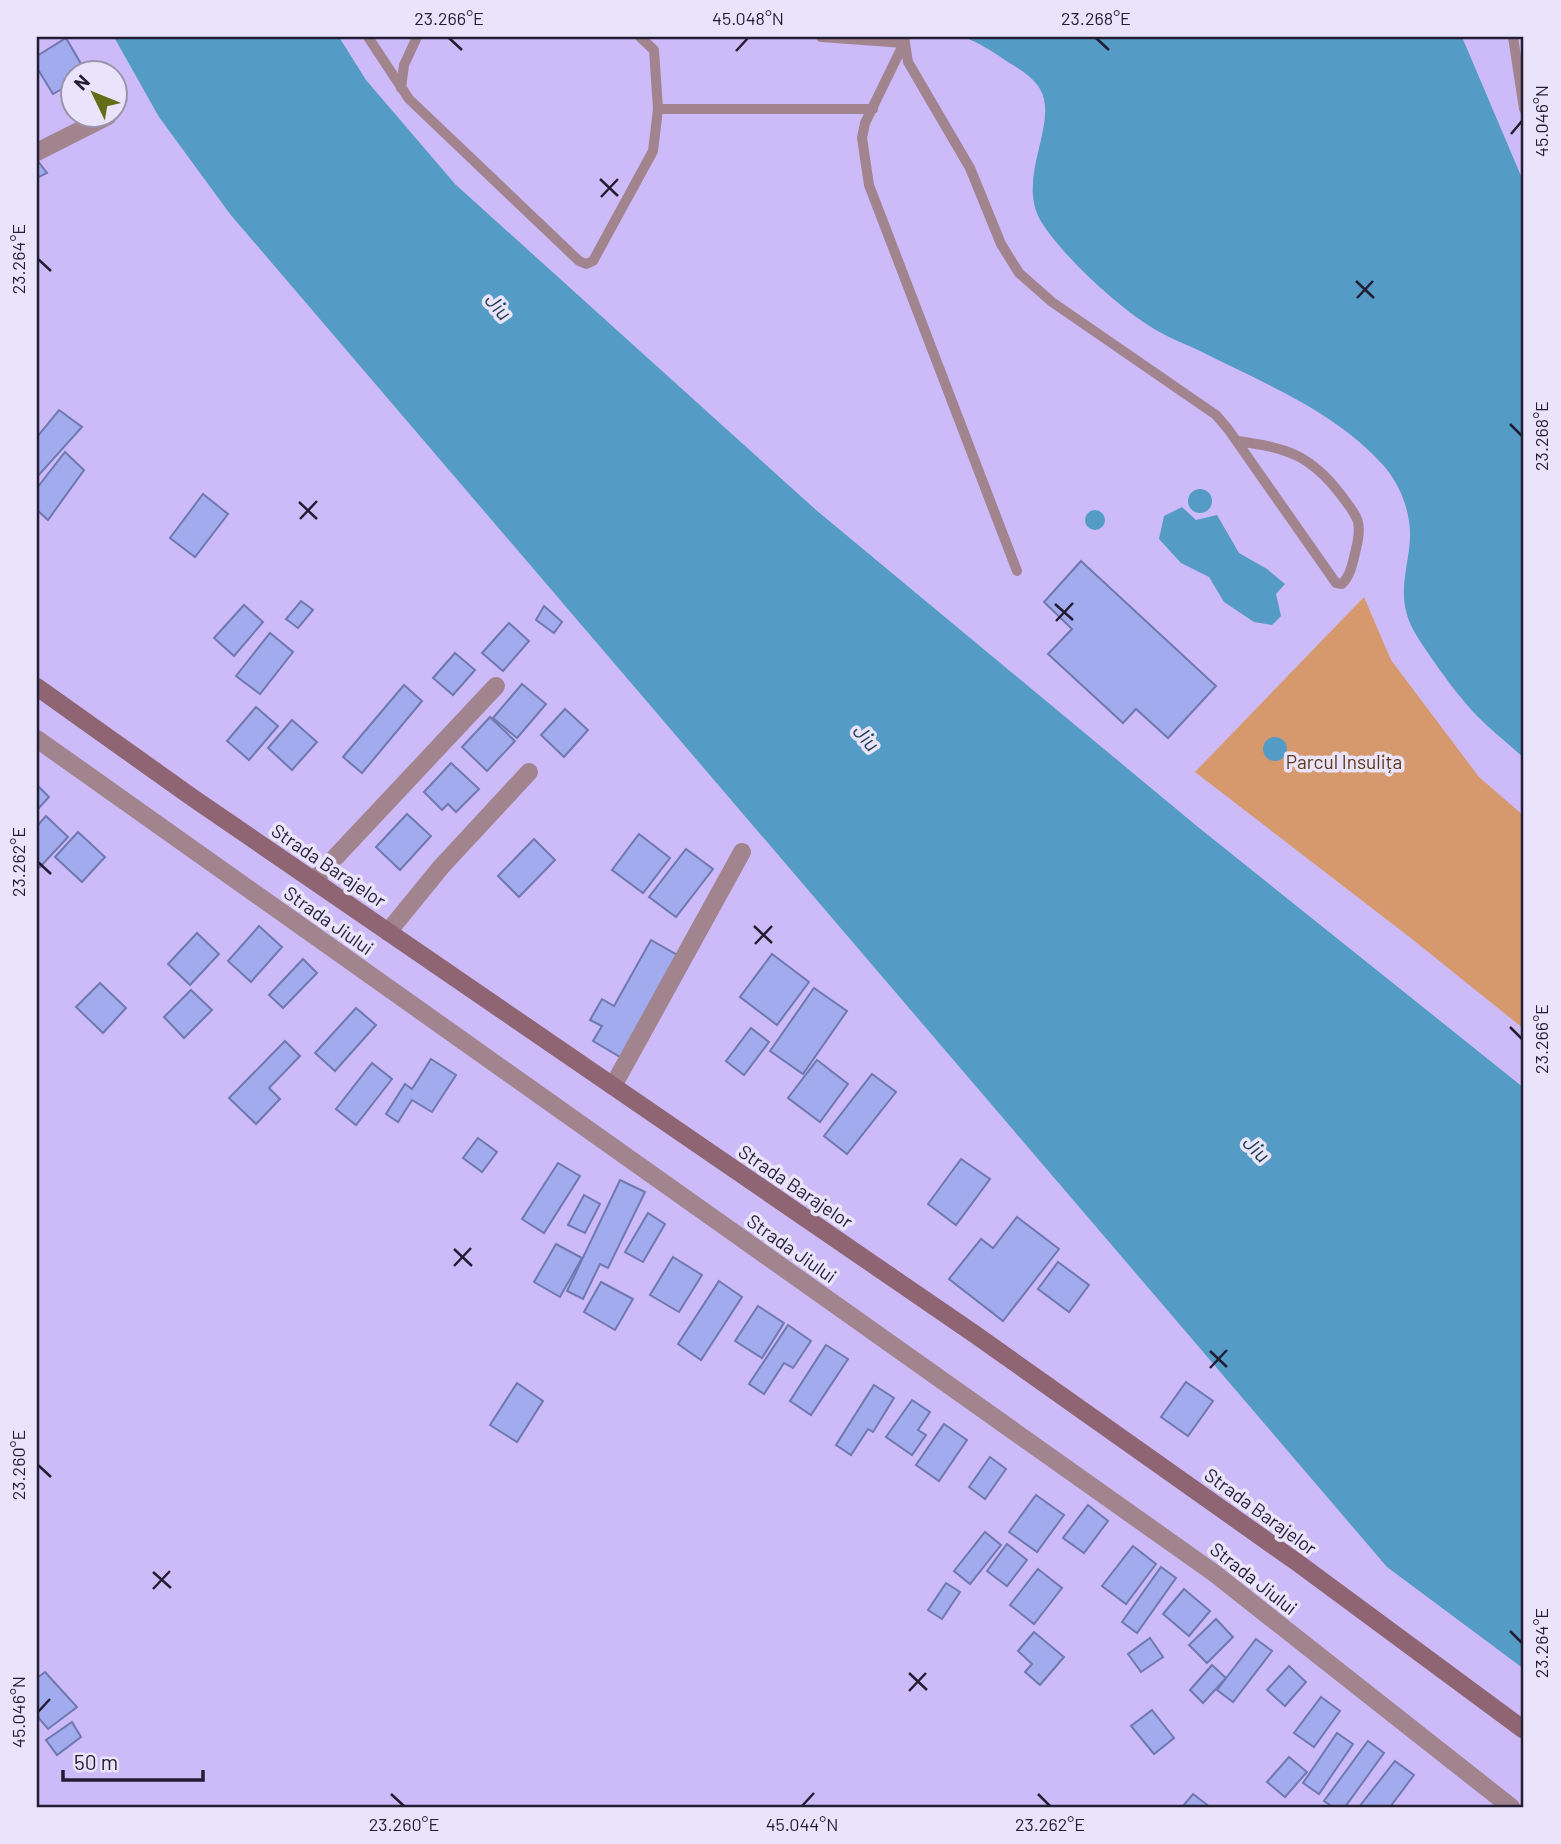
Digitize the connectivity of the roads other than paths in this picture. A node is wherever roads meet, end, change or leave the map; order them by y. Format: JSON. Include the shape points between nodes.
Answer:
{"nodes":[{"id":1,"x":368,"y":37,"type":"edge"},
{"id":2,"x":417,"y":37,"type":"edge"},
{"id":3,"x":640,"y":37,"type":"edge"},
{"id":4,"x":821,"y":37,"type":"edge"},
{"id":5,"x":1513,"y":37,"type":"edge"},
{"id":6,"x":904,"y":40,"type":"edge"},
{"id":7,"x":401,"y":88,"type":"junction"},
{"id":8,"x":658,"y":109,"type":"junction"},
{"id":9,"x":873,"y":109,"type":"junction"},
{"id":10,"x":1524,"y":109,"type":"edge"},
{"id":11,"x":79,"y":130,"type":"edge"},
{"id":12,"x":37,"y":152,"type":"edge"},
{"id":13,"x":1238,"y":441,"type":"junction"},
{"id":14,"x":1017,"y":571,"type":"dead end"},
{"id":15,"x":496,"y":685,"type":"dead end"},
{"id":16,"x":37,"y":687,"type":"edge"},
{"id":17,"x":37,"y":739,"type":"edge"},
{"id":18,"x":528,"y":772,"type":"dead end"},
{"id":19,"x":742,"y":852,"type":"dead end"},
{"id":20,"x":314,"y":880,"type":"junction"},
{"id":21,"x":388,"y":932,"type":"junction"},
{"id":22,"x":613,"y":1086,"type":"junction"},
{"id":23,"x":1524,"y":1730,"type":"edge"},
{"id":24,"x":1511,"y":1807,"type":"edge"}],
"edges":[{"from":1,"to":7,"type":"lane"},
{"from":2,"to":7,"type":"lane","via":[[404,65]]},
{"from":3,"to":8,"type":"lane","via":[[654,50]]},
{"from":4,"to":6,"type":"lane"},
{"from":5,"to":10,"type":"lane"},
{"from":6,"to":9,"type":"lane"},
{"from":6,"to":13,"type":"lane","via":[[908,62],[970,168],[1001,244],[1019,273],[1052,302],[1216,415]]},
{"from":7,"to":8,"type":"lane","via":[[586,264],[593,261],[653,151]]},
{"from":8,"to":9,"type":"lane"},
{"from":9,"to":14,"type":"lane","via":[[862,138],[869,185]]},
{"from":11,"to":12,"type":"street"},
{"from":13,"to":13,"type":"lane","via":[[1336,583],[1342,584],[1348,578],[1360,532],[1356,514],[1318,467],[1271,446]]},
{"from":15,"to":20,"type":"street"},
{"from":16,"to":20,"type":"main road","name":"Strada Barajelor"},
{"from":17,"to":24,"type":"street","name":"Strada Jiului","via":[[1214,1573]]},
{"from":18,"to":21,"type":"street"},
{"from":19,"to":22,"type":"street"},
{"from":20,"to":21,"type":"main road","name":"Strada Barajelor"},
{"from":21,"to":22,"type":"main road","name":"Strada Barajelor"},
{"from":22,"to":23,"type":"main road","name":"Strada Barajelor","via":[[1194,1489]]}]}
